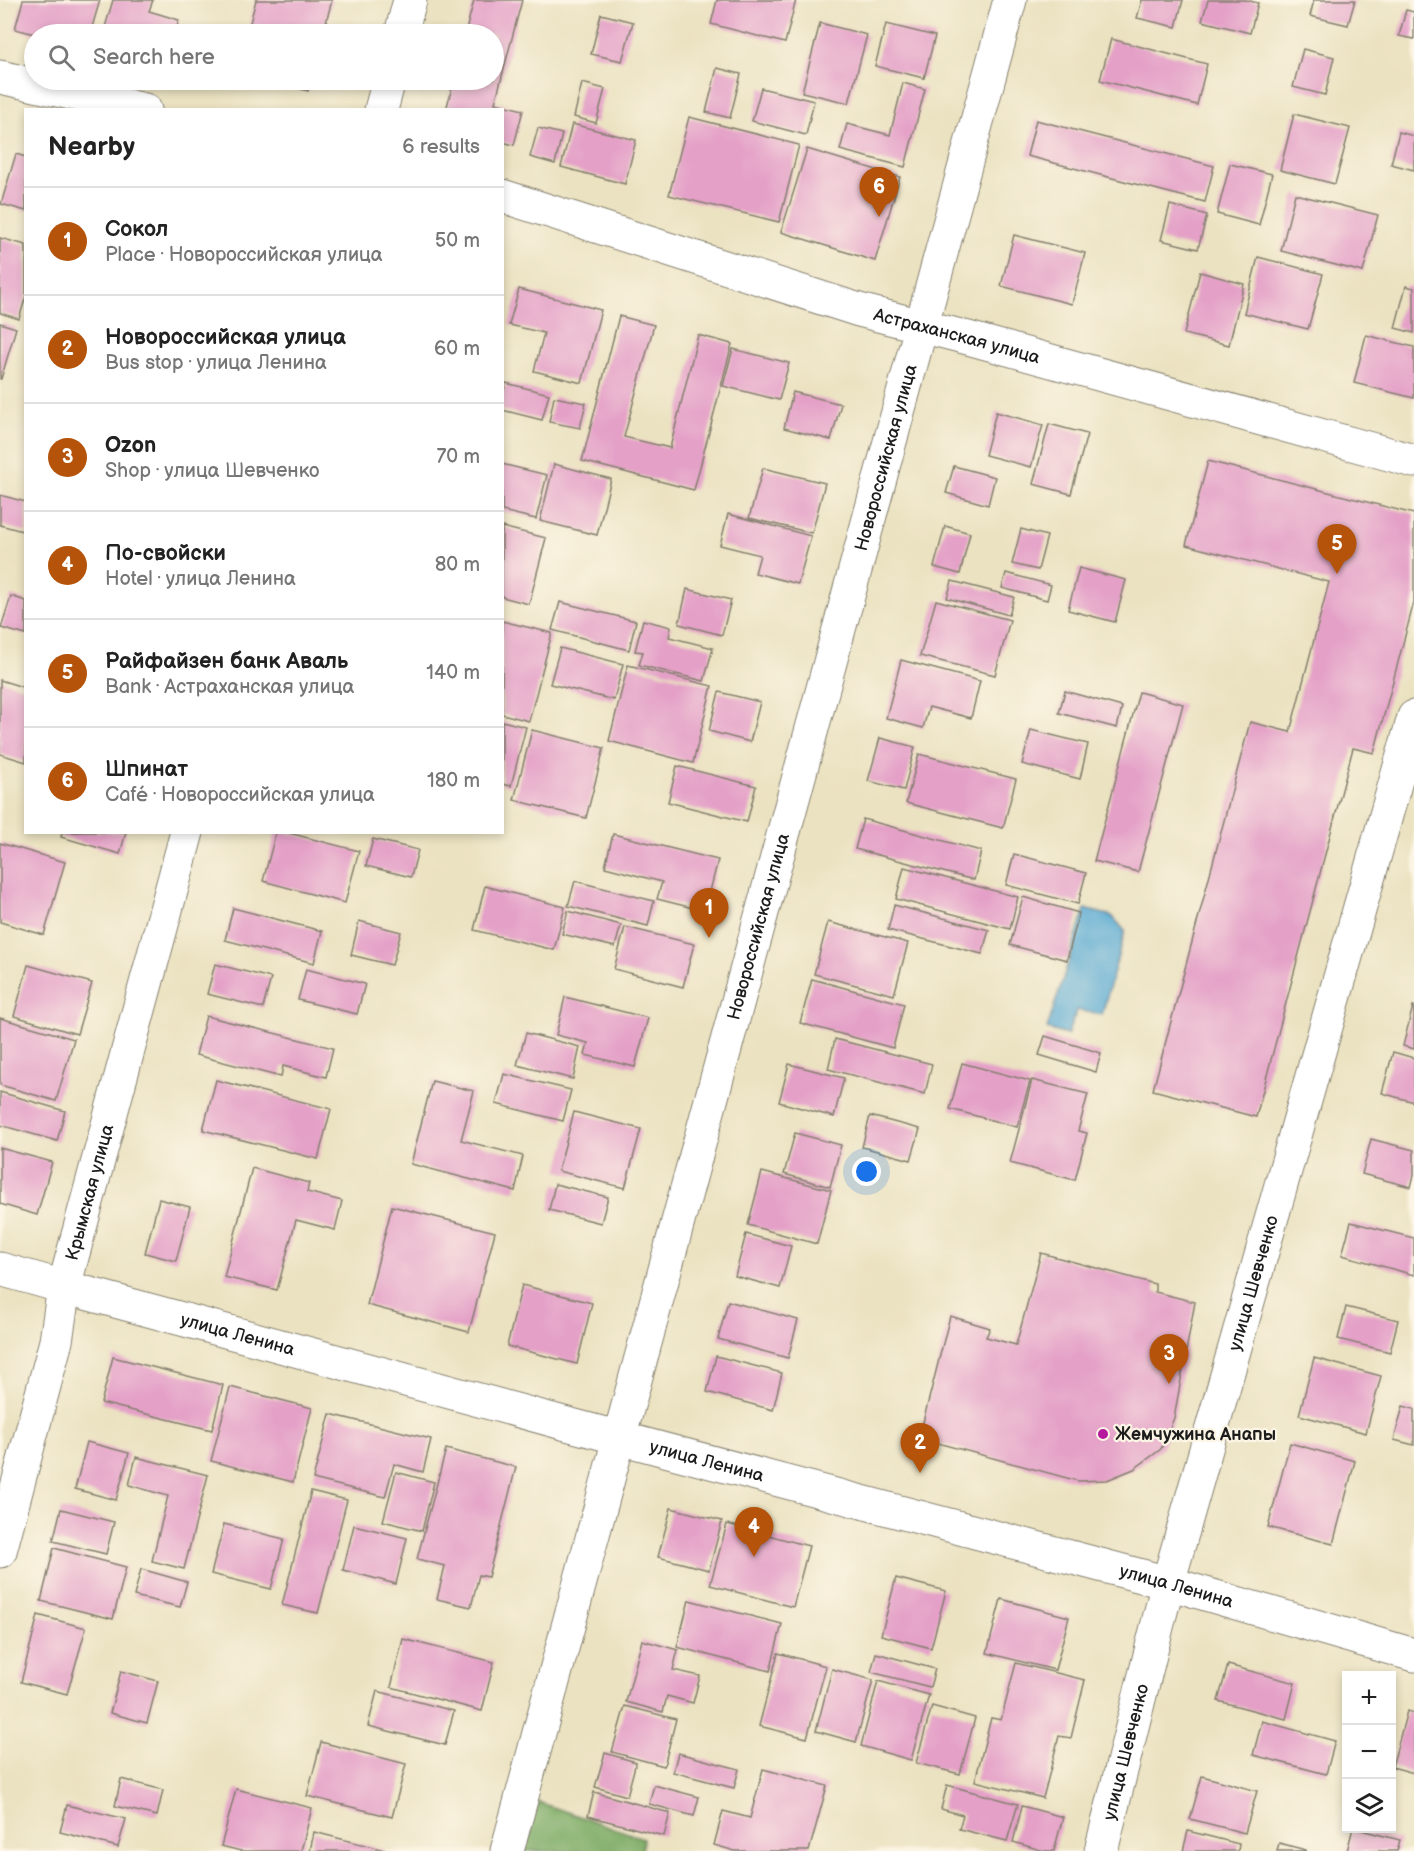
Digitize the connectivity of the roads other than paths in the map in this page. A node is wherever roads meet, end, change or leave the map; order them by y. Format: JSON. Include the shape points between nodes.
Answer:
{"nodes":[{"id":1,"x":410,"y":0,"type":"edge"},
{"id":2,"x":1010,"y":0,"type":"edge"},
{"id":3,"x":404,"y":24,"type":"edge"},
{"id":4,"x":0,"y":77,"type":"edge"},
{"id":5,"x":24,"y":82,"type":"edge"},
{"id":6,"x":57,"y":90,"type":"edge"},
{"id":7,"x":386,"y":90,"type":"edge"},
{"id":8,"x":136,"y":108,"type":"edge"},
{"id":9,"x":382,"y":108,"type":"edge"},
{"id":10,"x":504,"y":197,"type":"edge"},
{"id":11,"x":922,"y":326,"type":"junction"},
{"id":12,"x":1414,"y":461,"type":"edge"},
{"id":13,"x":1414,"y":717,"type":"edge"},
{"id":14,"x":186,"y":834,"type":"edge"},
{"id":15,"x":0,"y":1269,"type":"edge"},
{"id":16,"x":64,"y":1287,"type":"junction"},
{"id":17,"x":618,"y":1438,"type":"junction"},
{"id":18,"x":0,"y":1551,"type":"edge"},
{"id":19,"x":1168,"y":1583,"type":"junction"},
{"id":20,"x":1414,"y":1655,"type":"edge"},
{"id":21,"x":507,"y":1851,"type":"edge"},
{"id":22,"x":1101,"y":1851,"type":"edge"}],
"edges":[{"from":1,"to":3,"type":"street"},
{"from":2,"to":11,"type":"street","name":"Новороссийская улица"},
{"from":4,"to":5,"type":"street"},
{"from":6,"to":8,"type":"street"},
{"from":7,"to":9,"type":"street"},
{"from":10,"to":11,"type":"street","name":"Астраханская улица","via":[[859,310]]},
{"from":11,"to":12,"type":"street","name":"Астраханская улица"},
{"from":11,"to":17,"type":"street","name":"Новороссийская улица"},
{"from":13,"to":19,"type":"street","name":"улица Шевченко"},
{"from":14,"to":16,"type":"street","name":"Крымская улица"},
{"from":15,"to":16,"type":"street","name":"улица Ленина"},
{"from":16,"to":17,"type":"street","name":"улица Ленина"},
{"from":16,"to":18,"type":"street","name":"Крымская улица","via":[[56,1341]]},
{"from":17,"to":19,"type":"street","name":"улица Ленина"},
{"from":17,"to":21,"type":"street","name":"Новороссийская улица"},
{"from":19,"to":20,"type":"street","name":"улица Ленина"},
{"from":19,"to":22,"type":"street","name":"улица Шевченко"}]}
